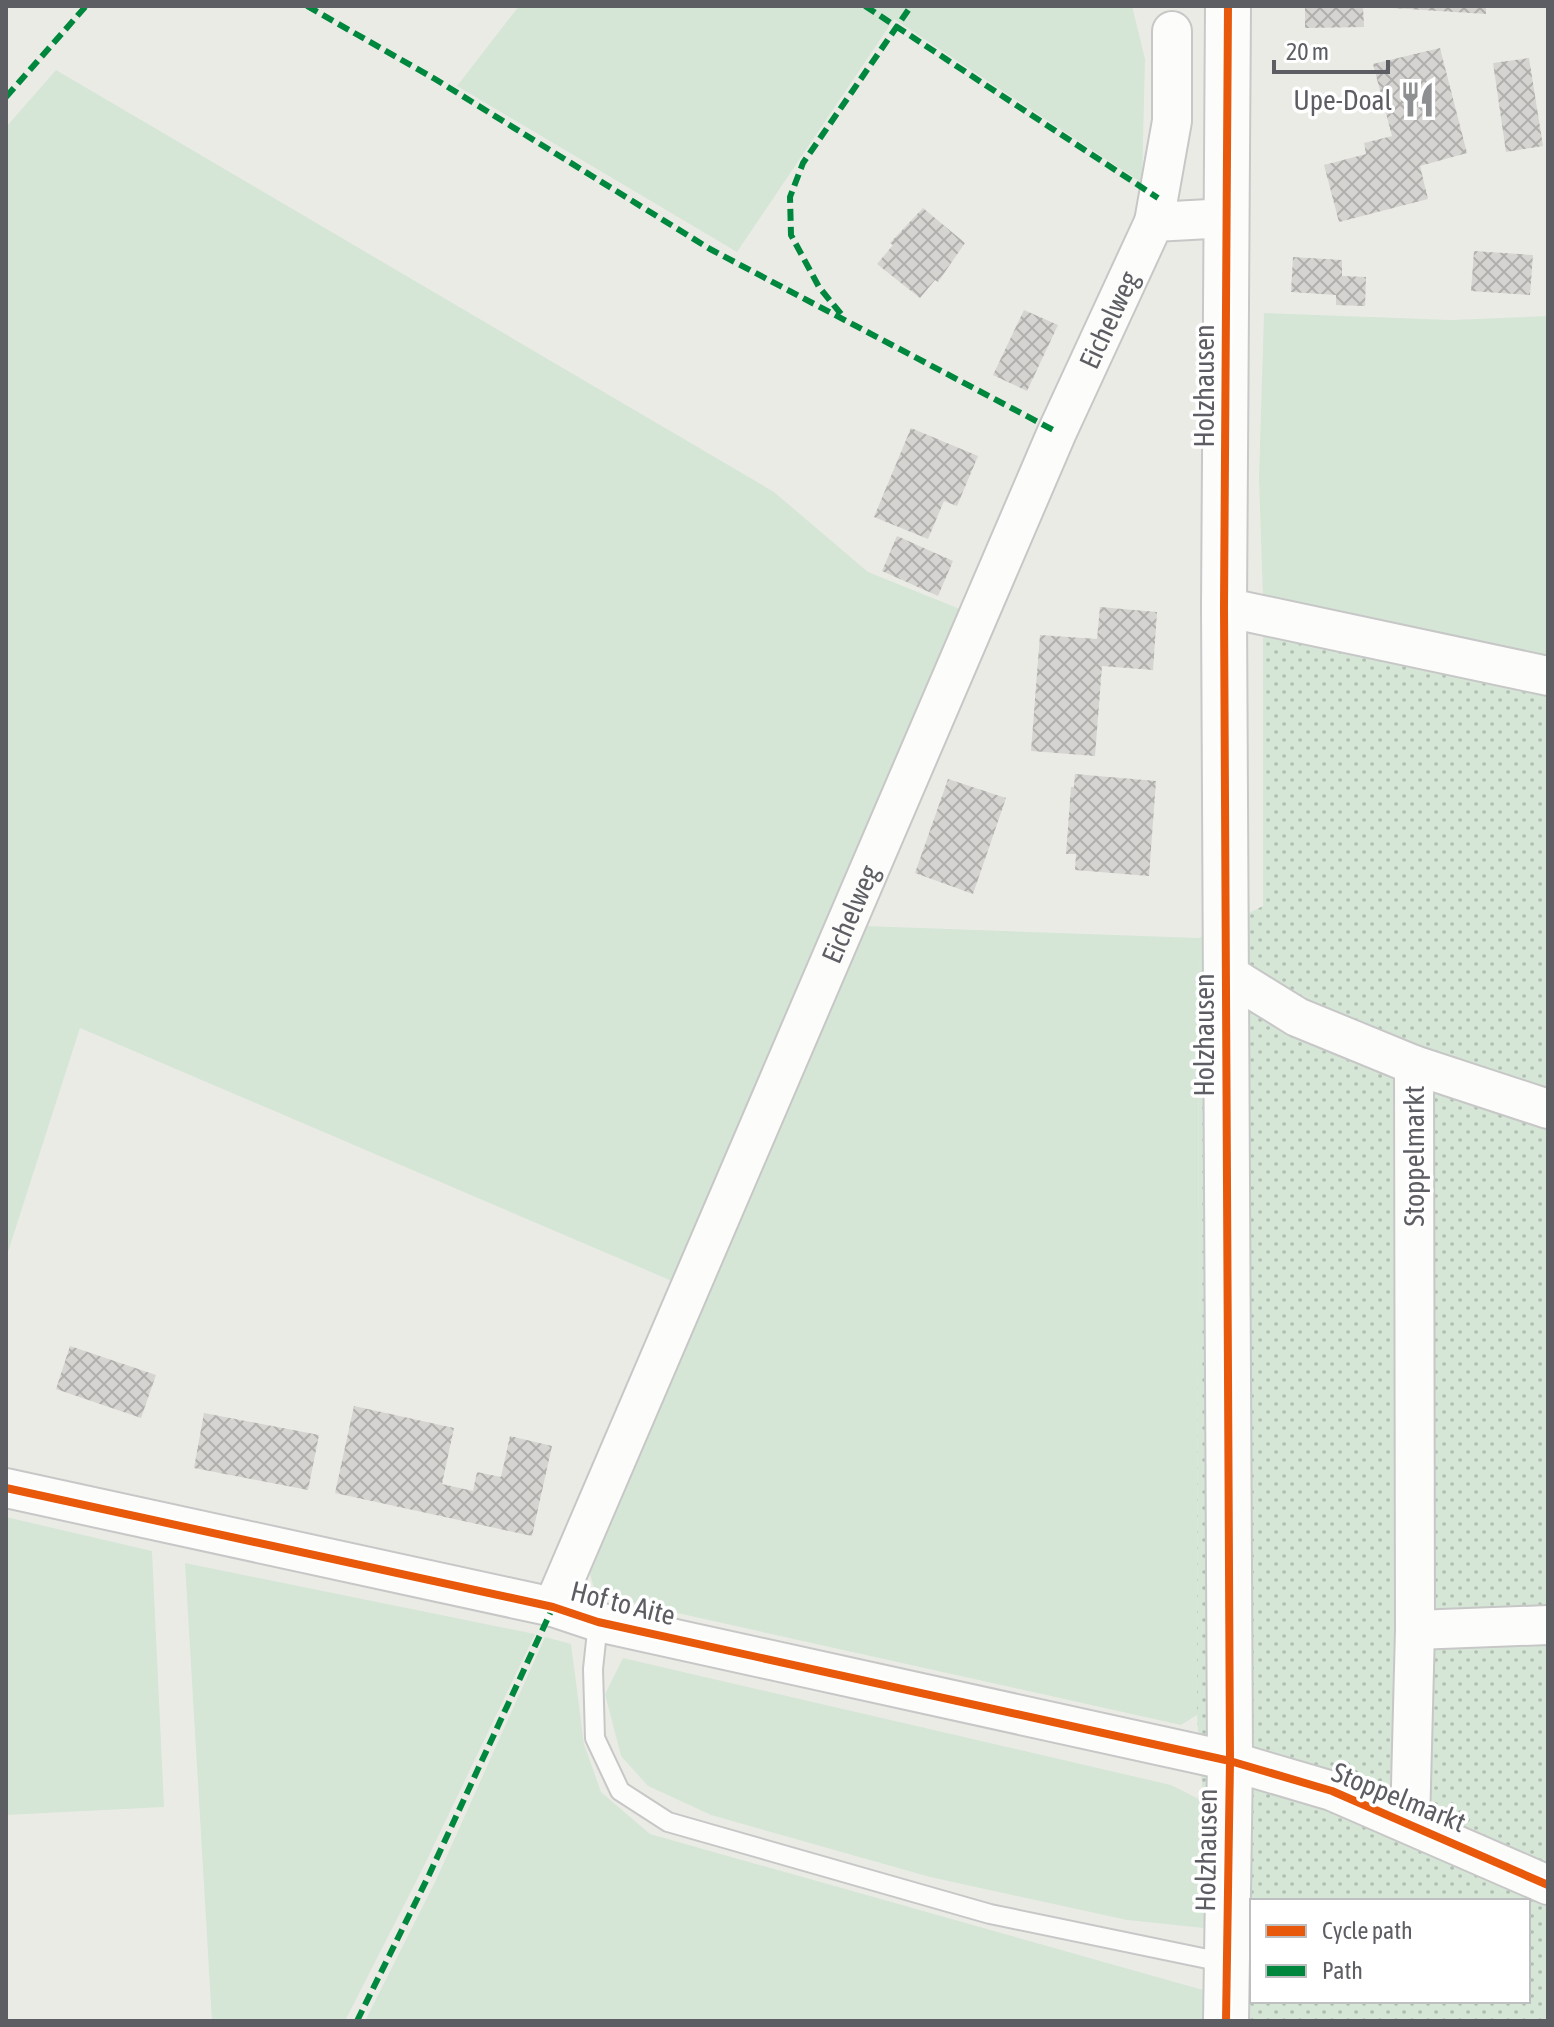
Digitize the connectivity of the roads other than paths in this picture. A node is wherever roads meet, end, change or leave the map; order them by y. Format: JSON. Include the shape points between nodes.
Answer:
{"nodes":[{"id":1,"x":1169,"y":18,"type":"edge"},
{"id":2,"x":1228,"y":27,"type":"edge"},
{"id":3,"x":1228,"y":218,"type":"junction"},
{"id":4,"x":1154,"y":222,"type":"junction"},
{"id":5,"x":1224,"y":607,"type":"junction"},
{"id":6,"x":1548,"y":676,"type":"edge"},
{"id":7,"x":1226,"y":973,"type":"junction"},
{"id":8,"x":1414,"y":1065,"type":"junction"},
{"id":9,"x":1548,"y":1109,"type":"edge"},
{"id":10,"x":6,"y":1488,"type":"edge"},
{"id":11,"x":553,"y":1607,"type":"junction"},
{"id":12,"x":598,"y":1622,"type":"junction"},
{"id":13,"x":1548,"y":1625,"type":"edge"},
{"id":14,"x":1415,"y":1630,"type":"junction"},
{"id":15,"x":1230,"y":1761,"type":"junction"},
{"id":16,"x":1410,"y":1824,"type":"junction"},
{"id":17,"x":1548,"y":1885,"type":"edge"},
{"id":18,"x":1227,"y":1963,"type":"junction"},
{"id":19,"x":1226,"y":2021,"type":"edge"}],
"edges":[{"from":1,"to":2,"type":"street"},
{"from":1,"to":4,"type":"street","name":"Eichelweg","via":[[1172,121]]},
{"from":2,"to":3,"type":"street","name":"Holzhausen"},
{"from":3,"to":4,"type":"street"},
{"from":3,"to":5,"type":"street","name":"Holzhausen"},
{"from":4,"to":11,"type":"street","name":"Eichelweg","via":[[1057,432]]},
{"from":5,"to":6,"type":"street"},
{"from":5,"to":7,"type":"street","name":"Holzhausen"},
{"from":7,"to":8,"type":"street","name":"Stoppelmarkt","via":[[1297,1017]]},
{"from":7,"to":15,"type":"street","name":"Holzhausen"},
{"from":8,"to":9,"type":"street","name":"Stoppelmarkt"},
{"from":8,"to":14,"type":"street","name":"Stoppelmarkt"},
{"from":10,"to":11,"type":"street","name":"Hof to Aite"},
{"from":11,"to":12,"type":"street","name":"Hof to Aite"},
{"from":12,"to":15,"type":"street","name":"Hof to Aite"},
{"from":12,"to":18,"type":"lane","via":[[595,1738],[620,1791],[668,1822],[990,1914]]},
{"from":13,"to":14,"type":"street"},
{"from":14,"to":16,"type":"street","name":"Stoppelmarkt"},
{"from":15,"to":16,"type":"street","name":"Stoppelmarkt","via":[[1332,1791]]},
{"from":15,"to":18,"type":"street","name":"Holzhausen"},
{"from":16,"to":17,"type":"street","name":"Stoppelmarkt"},
{"from":18,"to":19,"type":"street","name":"Holzhausen"}]}
